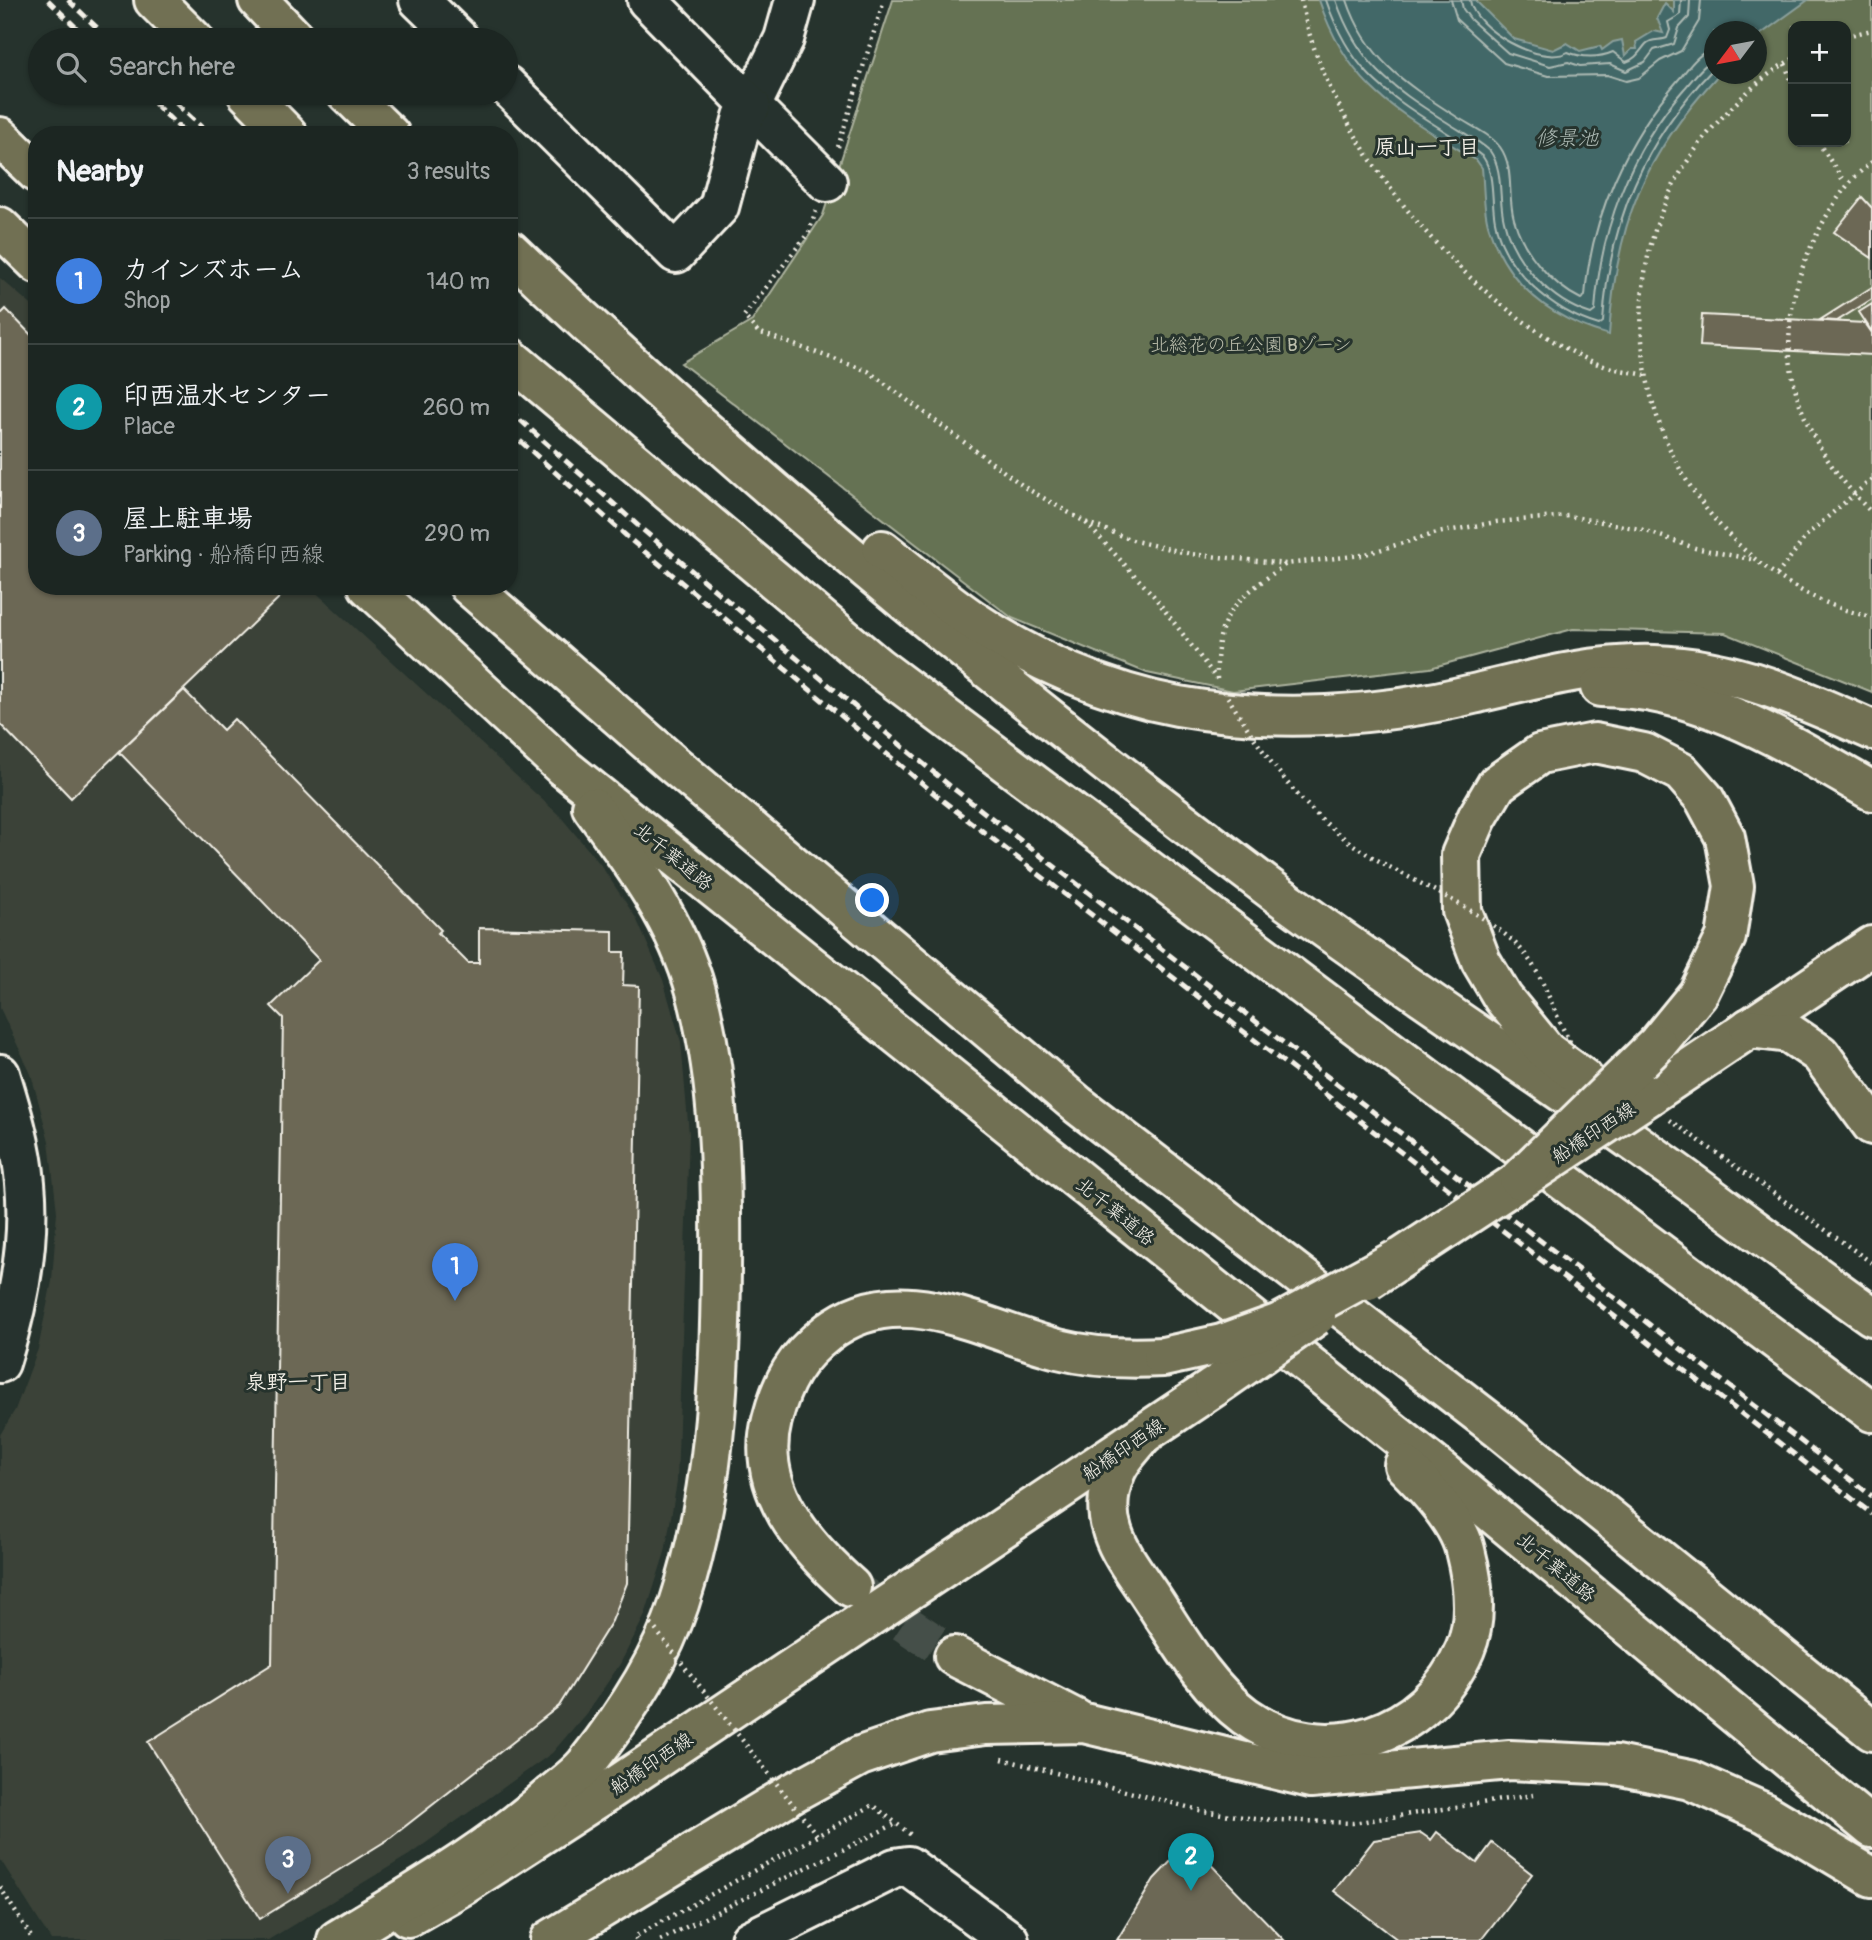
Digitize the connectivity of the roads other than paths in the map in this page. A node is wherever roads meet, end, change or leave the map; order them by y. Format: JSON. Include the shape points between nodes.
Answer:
{"nodes":[{"id":1,"x":154,"y":0,"type":"edge"},
{"id":2,"x":258,"y":0,"type":"edge"},
{"id":3,"x":419,"y":0,"type":"edge"},
{"id":4,"x":646,"y":0,"type":"edge"},
{"id":5,"x":795,"y":0,"type":"edge"},
{"id":6,"x":182,"y":28,"type":"edge"},
{"id":7,"x":285,"y":28,"type":"edge"},
{"id":8,"x":448,"y":28,"type":"edge"},
{"id":9,"x":518,"y":97,"type":"edge"},
{"id":10,"x":259,"y":105,"type":"edge"},
{"id":11,"x":359,"y":105,"type":"edge"},
{"id":12,"x":751,"y":106,"type":"junction"},
{"id":13,"x":279,"y":126,"type":"edge"},
{"id":14,"x":381,"y":126,"type":"edge"},
{"id":15,"x":0,"y":137,"type":"edge"},
{"id":16,"x":28,"y":164,"type":"edge"},
{"id":17,"x":827,"y":182,"type":"road end"},
{"id":18,"x":0,"y":227,"type":"edge"},
{"id":19,"x":28,"y":254,"type":"edge"},
{"id":20,"x":518,"y":259,"type":"edge"},
{"id":21,"x":586,"y":323,"type":"junction"},
{"id":22,"x":518,"y":365,"type":"edge"},
{"id":23,"x":378,"y":595,"type":"edge"},
{"id":24,"x":479,"y":595,"type":"edge"},
{"id":25,"x":1472,"y":694,"type":"junction"},
{"id":26,"x":1872,"y":730,"type":"edge"},
{"id":27,"x":563,"y":767,"type":"junction"},
{"id":28,"x":1872,"y":790,"type":"edge"},
{"id":29,"x":1872,"y":946,"type":"edge"},
{"id":30,"x":1749,"y":1028,"type":"junction"},
{"id":31,"x":0,"y":1074,"type":"edge"},
{"id":32,"x":1872,"y":1125,"type":"edge"},
{"id":33,"x":1036,"y":1148,"type":"junction"},
{"id":34,"x":1519,"y":1179,"type":"junction"},
{"id":35,"x":1395,"y":1260,"type":"junction"},
{"id":36,"x":1872,"y":1292,"type":"edge"},
{"id":37,"x":1872,"y":1316,"type":"edge"},
{"id":38,"x":0,"y":1363,"type":"edge"},
{"id":39,"x":1872,"y":1412,"type":"edge"},
{"id":40,"x":1141,"y":1437,"type":"junction"},
{"id":41,"x":851,"y":1587,"type":"tunnel mouth"},
{"id":42,"x":954,"y":1656,"type":"tunnel mouth"},
{"id":43,"x":1084,"y":1723,"type":"junction"},
{"id":44,"x":1872,"y":1731,"type":"edge"},
{"id":45,"x":1872,"y":1828,"type":"edge"},
{"id":46,"x":1872,"y":1877,"type":"edge"},
{"id":47,"x":337,"y":1940,"type":"edge"},
{"id":48,"x":367,"y":1940,"type":"edge"},
{"id":49,"x":550,"y":1940,"type":"edge"},
{"id":50,"x":750,"y":1940,"type":"edge"},
{"id":51,"x":1009,"y":1940,"type":"edge"}],
"edges":[{"from":1,"to":6,"type":"main road"},
{"from":2,"to":7,"type":"main road"},
{"from":3,"to":8,"type":"street"},
{"from":4,"to":12,"type":"street"},
{"from":5,"to":12,"type":"street","via":[[784,39]]},
{"from":9,"to":12,"type":"street","via":[[676,253],[719,207],[743,117]]},
{"from":10,"to":13,"type":"main road"},
{"from":11,"to":14,"type":"main road"},
{"from":12,"to":17,"type":"street"},
{"from":15,"to":16,"type":"main road"},
{"from":18,"to":19,"type":"main road"},
{"from":20,"to":21,"type":"main road"},
{"from":21,"to":25,"type":"main road","via":[[974,621],[1066,670],[1179,706],[1264,714],[1384,710]]},
{"from":21,"to":37,"type":"main road","via":[[679,409],[907,603],[1103,760],[1279,895],[1683,1177]]},
{"from":22,"to":39,"type":"main road","via":[[878,667]]},
{"from":23,"to":27,"type":"main road","name":"北千葉道路"},
{"from":24,"to":44,"type":"main road","via":[[1078,1105],[1499,1429]]},
{"from":25,"to":26,"type":"main road","via":[[1584,670],[1656,665],[1762,684]]},
{"from":25,"to":28,"type":"main road","via":[[1547,687],[1661,693],[1722,711]]},
{"from":27,"to":33,"type":"main road","name":"北千葉道路"},
{"from":27,"to":47,"type":"main road","via":[[668,920],[695,990],[713,1078],[722,1194],[720,1348],[715,1441],[699,1536],[678,1607],[647,1677],[584,1767],[519,1824]]},
{"from":29,"to":30,"type":"main road","name":"船橋印西線"},
{"from":30,"to":32,"type":"main road","via":[[1789,1033],[1820,1055]]},
{"from":30,"to":34,"type":"main road","name":"船橋印西線","bridge":true,"via":[[1654,1103]]},
{"from":31,"to":38,"type":"street","via":[[26,1185],[24,1251],[15,1315]]},
{"from":33,"to":40,"type":"main road","via":[[1110,1222],[1382,1444],[1432,1494],[1465,1548],[1474,1604],[1466,1648],[1440,1691],[1412,1718],[1374,1737],[1342,1742],[1290,1739],[1245,1716],[1205,1676],[1114,1544],[1107,1501],[1116,1469]]},
{"from":33,"to":45,"type":"main road","name":"北千葉道路","via":[[1440,1470]]},
{"from":34,"to":35,"type":"main road","name":"船橋印西線","bridge":true},
{"from":34,"to":36,"type":"main road","bridge":true,"via":[[1657,1044],[1698,994],[1726,937],[1734,886],[1725,837],[1704,798],[1681,772],[1644,753],[1595,743],[1540,754],[1497,784],[1461,855],[1462,911],[1481,961],[1503,998],[1546,1051]]},
{"from":35,"to":40,"type":"main road","name":"船橋印西線","bridge":true},
{"from":35,"to":41,"type":"main road","bridge":true,"via":[[1280,1323],[1222,1344],[1163,1357],[1113,1359],[1057,1349],[938,1311],[874,1309],[841,1321],[807,1349],[781,1386],[767,1438],[774,1486],[794,1529]]},
{"from":40,"to":48,"type":"main road","name":"船橋印西線","via":[[589,1804],[462,1886]]},
{"from":42,"to":43,"type":"main road"},
{"from":43,"to":46,"type":"main road","via":[[1311,1778],[1510,1760],[1616,1765],[1690,1780],[1765,1813]]},
{"from":43,"to":49,"type":"main road","via":[[986,1725],[930,1732],[860,1756]]},
{"from":50,"to":51,"type":"street","via":[[895,1868],[908,1866]]}]}
